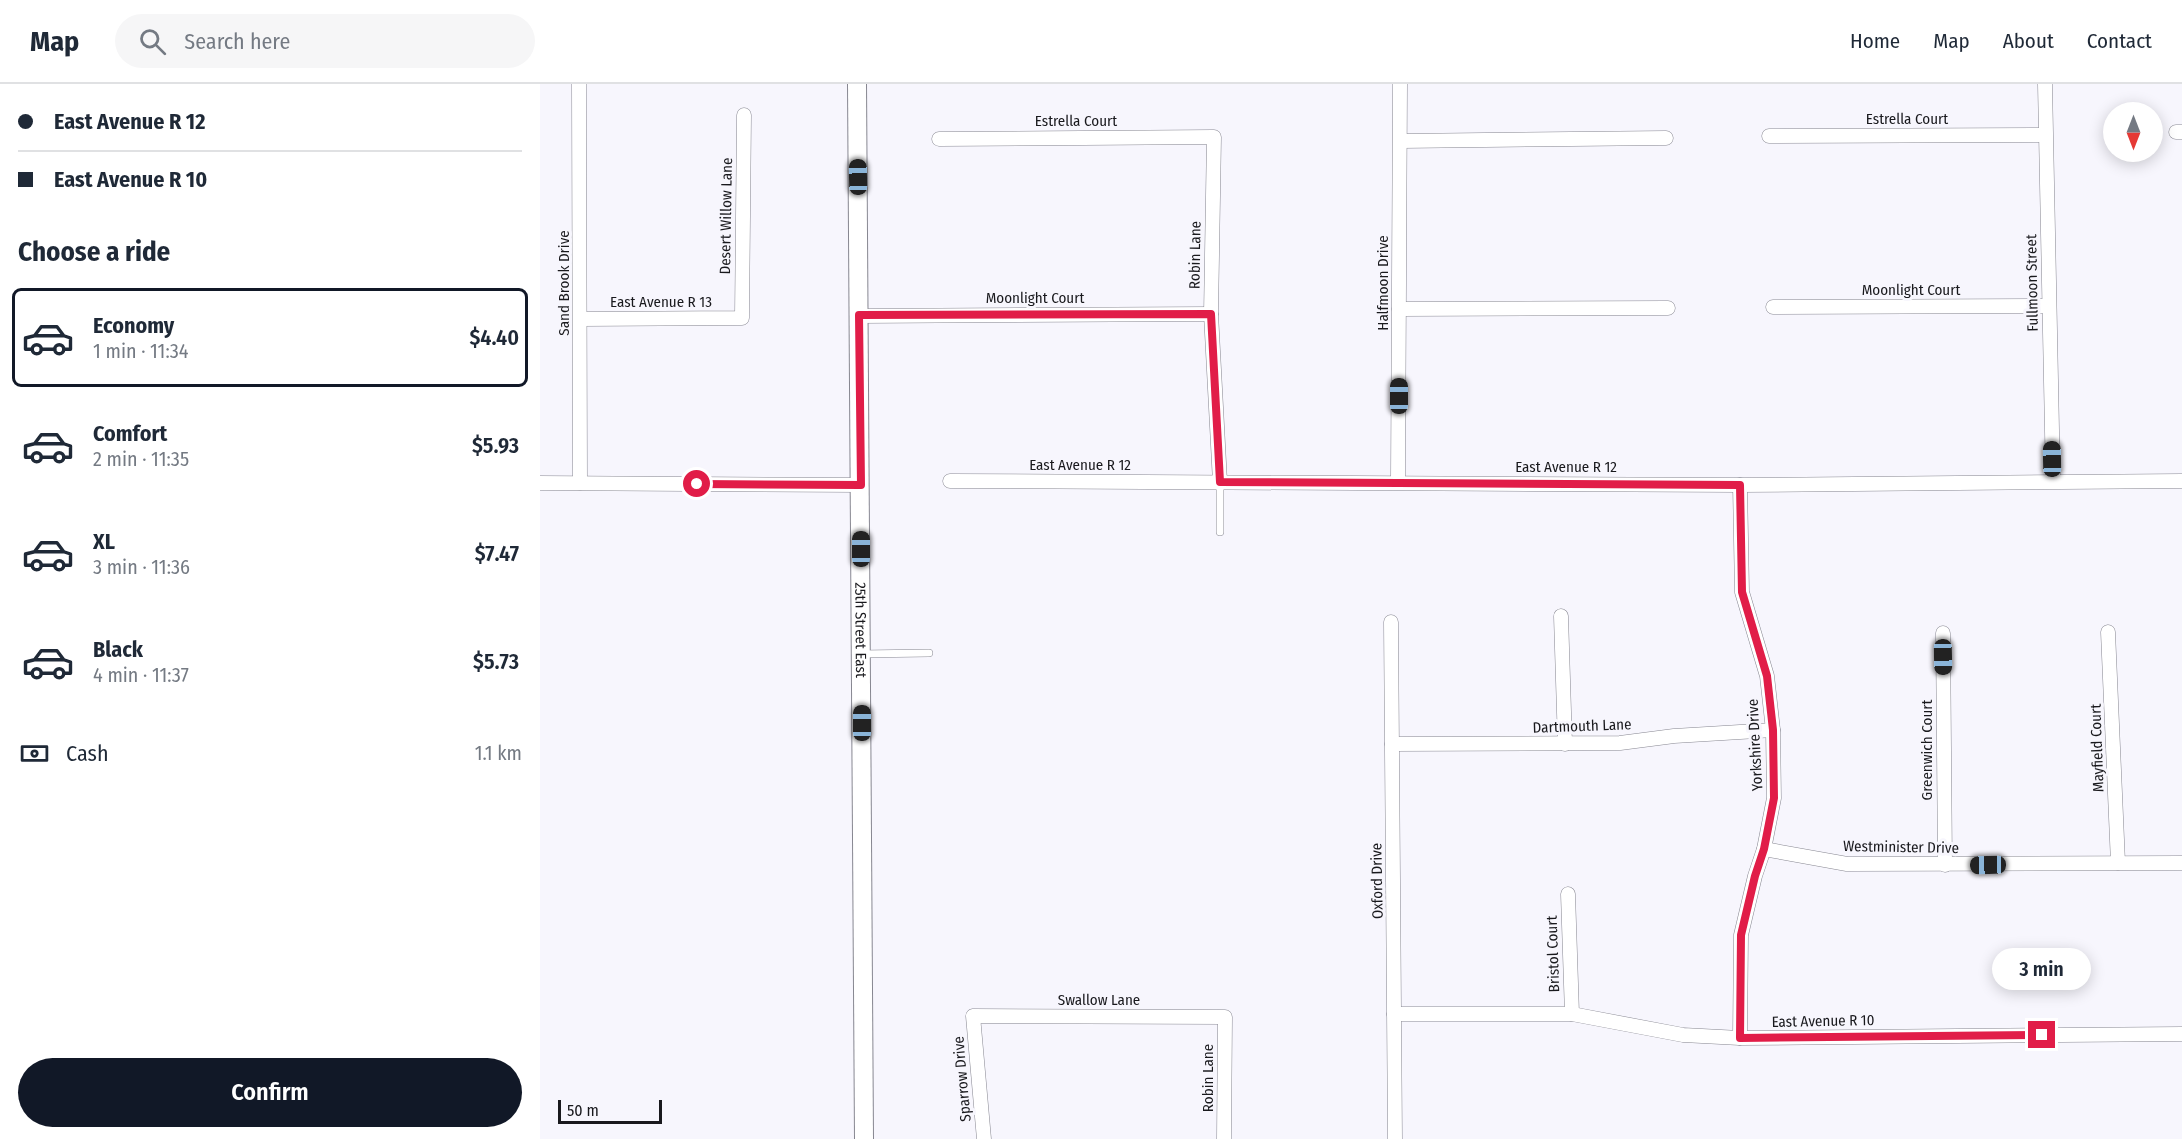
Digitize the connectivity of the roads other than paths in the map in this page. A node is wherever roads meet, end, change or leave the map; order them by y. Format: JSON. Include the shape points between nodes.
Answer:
{"nodes":[{"id":1,"x":579,"y":84,"type":"edge"},
{"id":2,"x":857,"y":84,"type":"edge"},
{"id":3,"x":1400,"y":84,"type":"edge"},
{"id":4,"x":2045,"y":84,"type":"edge"},
{"id":5,"x":744,"y":115,"type":"dead end"},
{"id":6,"x":2045,"y":135,"type":"junction"},
{"id":7,"x":1769,"y":136,"type":"dead end"},
{"id":8,"x":1214,"y":137,"type":"joint"},
{"id":9,"x":1666,"y":138,"type":"dead end"},
{"id":10,"x":939,"y":139,"type":"dead end"},
{"id":11,"x":1401,"y":141,"type":"junction"},
{"id":12,"x":2049,"y":306,"type":"junction"},
{"id":13,"x":1773,"y":307,"type":"dead end"},
{"id":14,"x":1668,"y":308,"type":"dead end"},
{"id":15,"x":1399,"y":309,"type":"junction"},
{"id":16,"x":1211,"y":314,"type":"junction"},
{"id":17,"x":859,"y":315,"type":"junction"},
{"id":18,"x":741,"y":318,"type":"joint"},
{"id":19,"x":581,"y":319,"type":"junction"},
{"id":20,"x":2053,"y":480,"type":"junction"},
{"id":21,"x":950,"y":481,"type":"dead end"},
{"id":22,"x":2182,"y":481,"type":"edge"},
{"id":23,"x":1220,"y":482,"type":"junction"},
{"id":24,"x":1398,"y":482,"type":"junction"},
{"id":25,"x":540,"y":483,"type":"edge"},
{"id":26,"x":580,"y":483,"type":"junction"},
{"id":27,"x":861,"y":485,"type":"junction"},
{"id":28,"x":1740,"y":485,"type":"junction"},
{"id":29,"x":1220,"y":532,"type":"dead end"},
{"id":30,"x":1561,"y":616,"type":"dead end"},
{"id":31,"x":1391,"y":622,"type":"dead end"},
{"id":32,"x":2109,"y":632,"type":"dead end"},
{"id":33,"x":1943,"y":633,"type":"dead end"},
{"id":34,"x":928,"y":653,"type":"dead end"},
{"id":35,"x":861,"y":654,"type":"junction"},
{"id":36,"x":1773,"y":730,"type":"junction"},
{"id":37,"x":1392,"y":744,"type":"junction"},
{"id":38,"x":1565,"y":744,"type":"junction"},
{"id":39,"x":1764,"y":849,"type":"junction"},
{"id":40,"x":2118,"y":863,"type":"junction"},
{"id":41,"x":2182,"y":863,"type":"edge"},
{"id":42,"x":1945,"y":865,"type":"junction"},
{"id":43,"x":1568,"y":894,"type":"dead end"},
{"id":44,"x":1394,"y":1014,"type":"junction"},
{"id":45,"x":1572,"y":1014,"type":"junction"},
{"id":46,"x":974,"y":1016,"type":"joint"},
{"id":47,"x":1225,"y":1017,"type":"joint"},
{"id":48,"x":2182,"y":1034,"type":"edge"},
{"id":49,"x":1740,"y":1038,"type":"junction"},
{"id":50,"x":864,"y":1139,"type":"edge"},
{"id":51,"x":984,"y":1139,"type":"edge"},
{"id":52,"x":1224,"y":1139,"type":"edge"},
{"id":53,"x":1395,"y":1139,"type":"edge"}],
"edges":[{"from":1,"to":19,"type":"street","name":"Sand Brook Drive"},
{"from":2,"to":17,"type":"main road","name":"25th Street East"},
{"from":3,"to":11,"type":"street","name":"Halfmoon Drive"},
{"from":4,"to":6,"type":"street","name":"Fullmoon Street"},
{"from":5,"to":18,"type":"street","name":"Desert Willow Lane"},
{"from":6,"to":7,"type":"street","name":"Estrella Court"},
{"from":6,"to":12,"type":"street","name":"Fullmoon Street"},
{"from":8,"to":10,"type":"street","name":"Estrella Court"},
{"from":8,"to":16,"type":"street","name":"Robin Lane"},
{"from":9,"to":11,"type":"street"},
{"from":11,"to":15,"type":"street","name":"Halfmoon Drive"},
{"from":12,"to":13,"type":"street","name":"Moonlight Court"},
{"from":12,"to":20,"type":"street","name":"Fullmoon Street"},
{"from":14,"to":15,"type":"street"},
{"from":15,"to":24,"type":"street","name":"Halfmoon Drive"},
{"from":16,"to":17,"type":"street","name":"Moonlight Court"},
{"from":16,"to":23,"type":"street","name":"Robin Lane"},
{"from":17,"to":27,"type":"main road","name":"25th Street East"},
{"from":18,"to":19,"type":"street","name":"East Avenue R 13"},
{"from":19,"to":26,"type":"street","name":"Sand Brook Drive"},
{"from":20,"to":22,"type":"street","name":"East Avenue R 12"},
{"from":20,"to":28,"type":"street","name":"East Avenue R 12"},
{"from":21,"to":23,"type":"street","name":"East Avenue R 12"},
{"from":23,"to":24,"type":"street","name":"East Avenue R 12"},
{"from":23,"to":29,"type":"lane"},
{"from":24,"to":28,"type":"street","name":"East Avenue R 12"},
{"from":25,"to":26,"type":"street"},
{"from":26,"to":27,"type":"street"},
{"from":27,"to":35,"type":"main road","name":"25th Street East"},
{"from":28,"to":36,"type":"street","name":"Yorkshire Drive","via":[[1742,592],[1767,676]]},
{"from":30,"to":38,"type":"street"},
{"from":31,"to":37,"type":"street","name":"Oxford Drive"},
{"from":32,"to":40,"type":"street","name":"Mayfield Court"},
{"from":33,"to":42,"type":"street","name":"Greenwich Court"},
{"from":34,"to":35,"type":"lane"},
{"from":35,"to":50,"type":"main road","name":"25th Street East"},
{"from":36,"to":38,"type":"street","name":"Dartmouth Lane"},
{"from":36,"to":39,"type":"street","name":"Yorkshire Drive","via":[[1774,798]]},
{"from":37,"to":38,"type":"street","name":"Dartmouth Lane"},
{"from":37,"to":44,"type":"street","name":"Oxford Drive"},
{"from":39,"to":42,"type":"street","name":"Westminister Drive","via":[[1847,864]]},
{"from":39,"to":49,"type":"street","name":"Yorkshire Drive","via":[[1741,935]]},
{"from":40,"to":41,"type":"street","name":"Westminister Drive"},
{"from":40,"to":42,"type":"street","name":"Westminister Drive"},
{"from":43,"to":45,"type":"street","name":"Bristol Court"},
{"from":44,"to":45,"type":"street","name":"East Avenue R 10"},
{"from":44,"to":53,"type":"street","name":"Oxford Drive"},
{"from":45,"to":49,"type":"street","name":"East Avenue R 10","via":[[1683,1035]]},
{"from":46,"to":47,"type":"street","name":"Swallow Lane"},
{"from":46,"to":51,"type":"street","name":"Sparrow Drive"},
{"from":47,"to":52,"type":"street","name":"Robin Lane"},
{"from":48,"to":49,"type":"street","name":"East Avenue R 10"}]}
